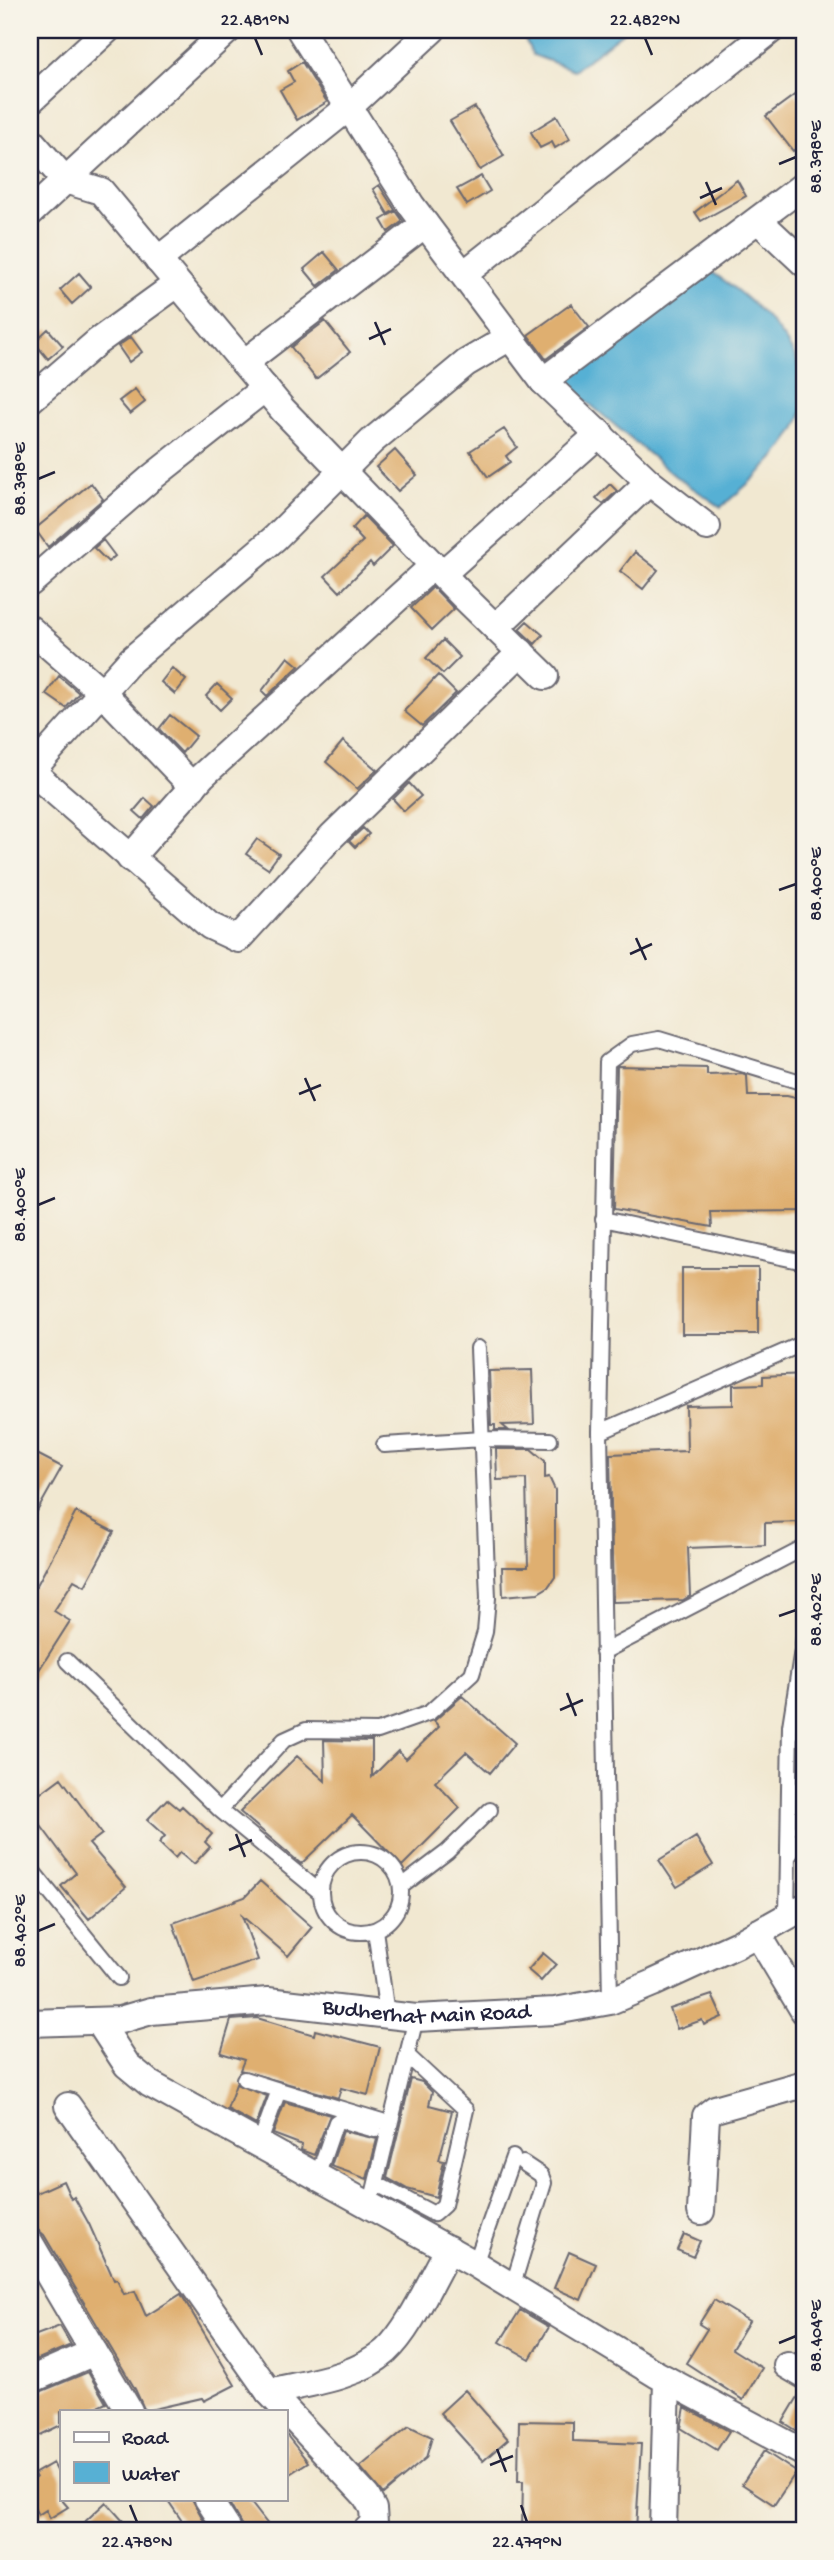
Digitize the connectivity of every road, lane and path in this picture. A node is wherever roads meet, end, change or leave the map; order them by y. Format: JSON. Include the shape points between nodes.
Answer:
{"nodes":[{"id":1,"x":107,"y":30,"type":"edge"},
{"id":2,"x":229,"y":30,"type":"edge"},
{"id":3,"x":300,"y":30,"type":"edge"},
{"id":4,"x":432,"y":30,"type":"edge"},
{"id":5,"x":771,"y":30,"type":"edge"},
{"id":6,"x":30,"y":101,"type":"edge"},
{"id":7,"x":349,"y":107,"type":"junction"},
{"id":8,"x":30,"y":140,"type":"edge"},
{"id":9,"x":65,"y":180,"type":"junction"},
{"id":10,"x":804,"y":185,"type":"edge"},
{"id":11,"x":30,"y":213,"type":"edge"},
{"id":12,"x":758,"y":220,"type":"junction"},
{"id":13,"x":425,"y":224,"type":"junction"},
{"id":14,"x":158,"y":260,"type":"junction"},
{"id":15,"x":804,"y":263,"type":"edge"},
{"id":16,"x":464,"y":274,"type":"junction"},
{"id":17,"x":177,"y":284,"type":"junction"},
{"id":18,"x":510,"y":337,"type":"junction"},
{"id":19,"x":244,"y":363,"type":"junction"},
{"id":20,"x":543,"y":381,"type":"junction"},
{"id":21,"x":265,"y":388,"type":"junction"},
{"id":22,"x":30,"y":400,"type":"edge"},
{"id":23,"x":600,"y":433,"type":"junction"},
{"id":24,"x":342,"y":472,"type":"junction"},
{"id":25,"x":649,"y":482,"type":"junction"},
{"id":26,"x":707,"y":527,"type":"dead end"},
{"id":27,"x":438,"y":570,"type":"junction"},
{"id":28,"x":30,"y":583,"type":"edge"},
{"id":29,"x":496,"y":627,"type":"junction"},
{"id":30,"x":30,"y":629,"type":"edge"},
{"id":31,"x":521,"y":653,"type":"junction"},
{"id":32,"x":545,"y":676,"type":"dead end"},
{"id":33,"x":102,"y":692,"type":"junction"},
{"id":34,"x":30,"y":770,"type":"edge"},
{"id":35,"x":192,"y":787,"type":"junction"},
{"id":36,"x":130,"y":858,"type":"junction"},
{"id":37,"x":804,"y":1083,"type":"edge"},
{"id":38,"x":603,"y":1219,"type":"junction"},
{"id":39,"x":804,"y":1262,"type":"edge"},
{"id":40,"x":804,"y":1343,"type":"edge"},
{"id":41,"x":478,"y":1348,"type":"dead end"},
{"id":42,"x":600,"y":1432,"type":"junction"},
{"id":43,"x":483,"y":1439,"type":"junction"},
{"id":44,"x":550,"y":1440,"type":"dead end"},
{"id":45,"x":384,"y":1445,"type":"dead end"},
{"id":46,"x":804,"y":1548,"type":"edge"},
{"id":47,"x":804,"y":1637,"type":"edge"},
{"id":48,"x":603,"y":1653,"type":"junction"},
{"id":49,"x":67,"y":1661,"type":"dead end"},
{"id":50,"x":220,"y":1810,"type":"junction"},
{"id":51,"x":490,"y":1810,"type":"dead end"},
{"id":52,"x":804,"y":1835,"type":"edge"},
{"id":53,"x":788,"y":1857,"type":"junction"},
{"id":54,"x":30,"y":1868,"type":"edge"},
{"id":55,"x":402,"y":1886,"type":"junction"},
{"id":56,"x":321,"y":1893,"type":"junction"},
{"id":57,"x":795,"y":1912,"type":"edge"},
{"id":58,"x":375,"y":1930,"type":"junction"},
{"id":59,"x":757,"y":1933,"type":"junction"},
{"id":60,"x":119,"y":1978,"type":"dead end"},
{"id":61,"x":610,"y":2001,"type":"junction"},
{"id":62,"x":804,"y":2011,"type":"edge"},
{"id":63,"x":387,"y":2014,"type":"junction"},
{"id":64,"x":416,"y":2018,"type":"junction"},
{"id":65,"x":99,"y":2022,"type":"junction"},
{"id":66,"x":30,"y":2023,"type":"edge"},
{"id":67,"x":409,"y":2057,"type":"junction"},
{"id":68,"x":244,"y":2080,"type":"dead end"},
{"id":69,"x":804,"y":2084,"type":"edge"},
{"id":70,"x":279,"y":2090,"type":"junction"},
{"id":71,"x":68,"y":2106,"type":"dead end"},
{"id":72,"x":259,"y":2145,"type":"junction"},
{"id":73,"x":317,"y":2177,"type":"junction"},
{"id":74,"x":374,"y":2195,"type":"junction"},
{"id":75,"x":701,"y":2211,"type":"dead end"},
{"id":76,"x":30,"y":2243,"type":"edge"},
{"id":77,"x":449,"y":2249,"type":"junction"},
{"id":78,"x":475,"y":2264,"type":"junction"},
{"id":79,"x":512,"y":2288,"type":"junction"},
{"id":80,"x":93,"y":2352,"type":"junction"},
{"id":81,"x":30,"y":2380,"type":"edge"},
{"id":82,"x":667,"y":2380,"type":"junction"},
{"id":83,"x":269,"y":2392,"type":"junction"},
{"id":84,"x":128,"y":2410,"type":"edge"},
{"id":85,"x":286,"y":2410,"type":"edge"},
{"id":86,"x":287,"y":2411,"type":"edge"},
{"id":87,"x":804,"y":2453,"type":"edge"},
{"id":88,"x":209,"y":2500,"type":"edge"},
{"id":89,"x":228,"y":2530,"type":"edge"},
{"id":90,"x":366,"y":2530,"type":"edge"},
{"id":91,"x":663,"y":2530,"type":"edge"}],
"edges":[{"from":1,"to":6,"type":"street"},
{"from":2,"to":9,"type":"street"},
{"from":3,"to":7,"type":"street"},
{"from":4,"to":7,"type":"street"},
{"from":5,"to":16,"type":"street"},
{"from":7,"to":13,"type":"street"},
{"from":7,"to":14,"type":"street"},
{"from":8,"to":9,"type":"street"},
{"from":9,"to":11,"type":"street"},
{"from":9,"to":14,"type":"street","via":[[101,191]]},
{"from":10,"to":12,"type":"street"},
{"from":12,"to":15,"type":"street"},
{"from":12,"to":20,"type":"street"},
{"from":13,"to":16,"type":"street"},
{"from":13,"to":19,"type":"street"},
{"from":14,"to":17,"type":"street"},
{"from":16,"to":18,"type":"street"},
{"from":17,"to":19,"type":"street"},
{"from":17,"to":22,"type":"street","via":[[97,342]]},
{"from":18,"to":20,"type":"street"},
{"from":18,"to":24,"type":"street","via":[[466,363]]},
{"from":19,"to":21,"type":"street"},
{"from":20,"to":23,"type":"street"},
{"from":21,"to":24,"type":"street"},
{"from":21,"to":28,"type":"street","via":[[151,478]]},
{"from":23,"to":25,"type":"street"},
{"from":23,"to":27,"type":"street"},
{"from":24,"to":27,"type":"street"},
{"from":24,"to":33,"type":"street","via":[[275,538],[131,660]]},
{"from":25,"to":26,"type":"street"},
{"from":25,"to":29,"type":"street"},
{"from":27,"to":29,"type":"street"},
{"from":27,"to":35,"type":"street"},
{"from":29,"to":31,"type":"street"},
{"from":30,"to":33,"type":"street"},
{"from":31,"to":32,"type":"street"},
{"from":31,"to":36,"type":"street","via":[[332,836],[238,939],[209,926]]},
{"from":33,"to":34,"type":"street"},
{"from":33,"to":35,"type":"street"},
{"from":34,"to":36,"type":"street"},
{"from":35,"to":36,"type":"street"},
{"from":37,"to":38,"type":"lane","via":[[659,1039],[617,1052],[607,1062]]},
{"from":38,"to":39,"type":"lane"},
{"from":38,"to":42,"type":"lane"},
{"from":40,"to":42,"type":"lane"},
{"from":41,"to":43,"type":"lane"},
{"from":42,"to":48,"type":"lane"},
{"from":43,"to":44,"type":"lane"},
{"from":43,"to":45,"type":"lane"},
{"from":43,"to":50,"type":"lane","via":[[488,1598],[485,1632],[471,1674],[429,1713],[378,1731],[306,1730],[284,1740]]},
{"from":46,"to":48,"type":"lane"},
{"from":47,"to":53,"type":"lane","via":[[790,1726]]},
{"from":48,"to":61,"type":"lane"},
{"from":49,"to":50,"type":"lane"},
{"from":50,"to":56,"type":"lane"},
{"from":51,"to":55,"type":"lane","via":[[447,1852]]},
{"from":52,"to":53,"type":"lane"},
{"from":53,"to":57,"type":"lane"},
{"from":54,"to":60,"type":"lane"},
{"from":55,"to":56,"type":"lane","via":[[389,1862],[364,1851],[339,1858],[329,1867]]},
{"from":55,"to":58,"type":"lane","via":[[396,1913]]},
{"from":56,"to":58,"type":"lane","via":[[329,1917],[338,1926],[363,1933]]},
{"from":57,"to":59,"type":"street","name":"Budherhat Main Road"},
{"from":58,"to":63,"type":"lane"},
{"from":59,"to":61,"type":"street","name":"Budherhat Main Road"},
{"from":59,"to":62,"type":"street"},
{"from":61,"to":64,"type":"street","name":"Budherhat Main Road","via":[[555,2011]]},
{"from":63,"to":64,"type":"street","name":"Budherhat Main Road"},
{"from":63,"to":65,"type":"street","name":"Budherhat Main Road","via":[[268,2001],[151,2011]]},
{"from":64,"to":67,"type":"lane"},
{"from":65,"to":66,"type":"street","name":"Budherhat Main Road"},
{"from":65,"to":72,"type":"street","via":[[121,2056],[150,2084]]},
{"from":67,"to":74,"type":"lane"},
{"from":67,"to":74,"type":"lane","via":[[467,2110],[444,2205],[434,2214]]},
{"from":68,"to":70,"type":"lane"},
{"from":69,"to":75,"type":"street","via":[[715,2109],[706,2116]]},
{"from":70,"to":72,"type":"lane"},
{"from":70,"to":73,"type":"lane","via":[[379,2125],[336,2122]]},
{"from":71,"to":83,"type":"street"},
{"from":72,"to":73,"type":"street"},
{"from":73,"to":74,"type":"street"},
{"from":74,"to":77,"type":"street"},
{"from":76,"to":80,"type":"street"},
{"from":77,"to":78,"type":"street"},
{"from":77,"to":83,"type":"street","via":[[386,2351],[358,2368]]},
{"from":78,"to":79,"type":"street"},
{"from":78,"to":79,"type":"lane","via":[[518,2160],[541,2175],[544,2183]]},
{"from":79,"to":82,"type":"street"},
{"from":80,"to":81,"type":"street"},
{"from":80,"to":84,"type":"street"},
{"from":82,"to":87,"type":"street"},
{"from":82,"to":91,"type":"street"},
{"from":83,"to":85,"type":"street"},
{"from":86,"to":90,"type":"street","via":[[366,2496],[374,2523]]},
{"from":88,"to":89,"type":"street"}]}
